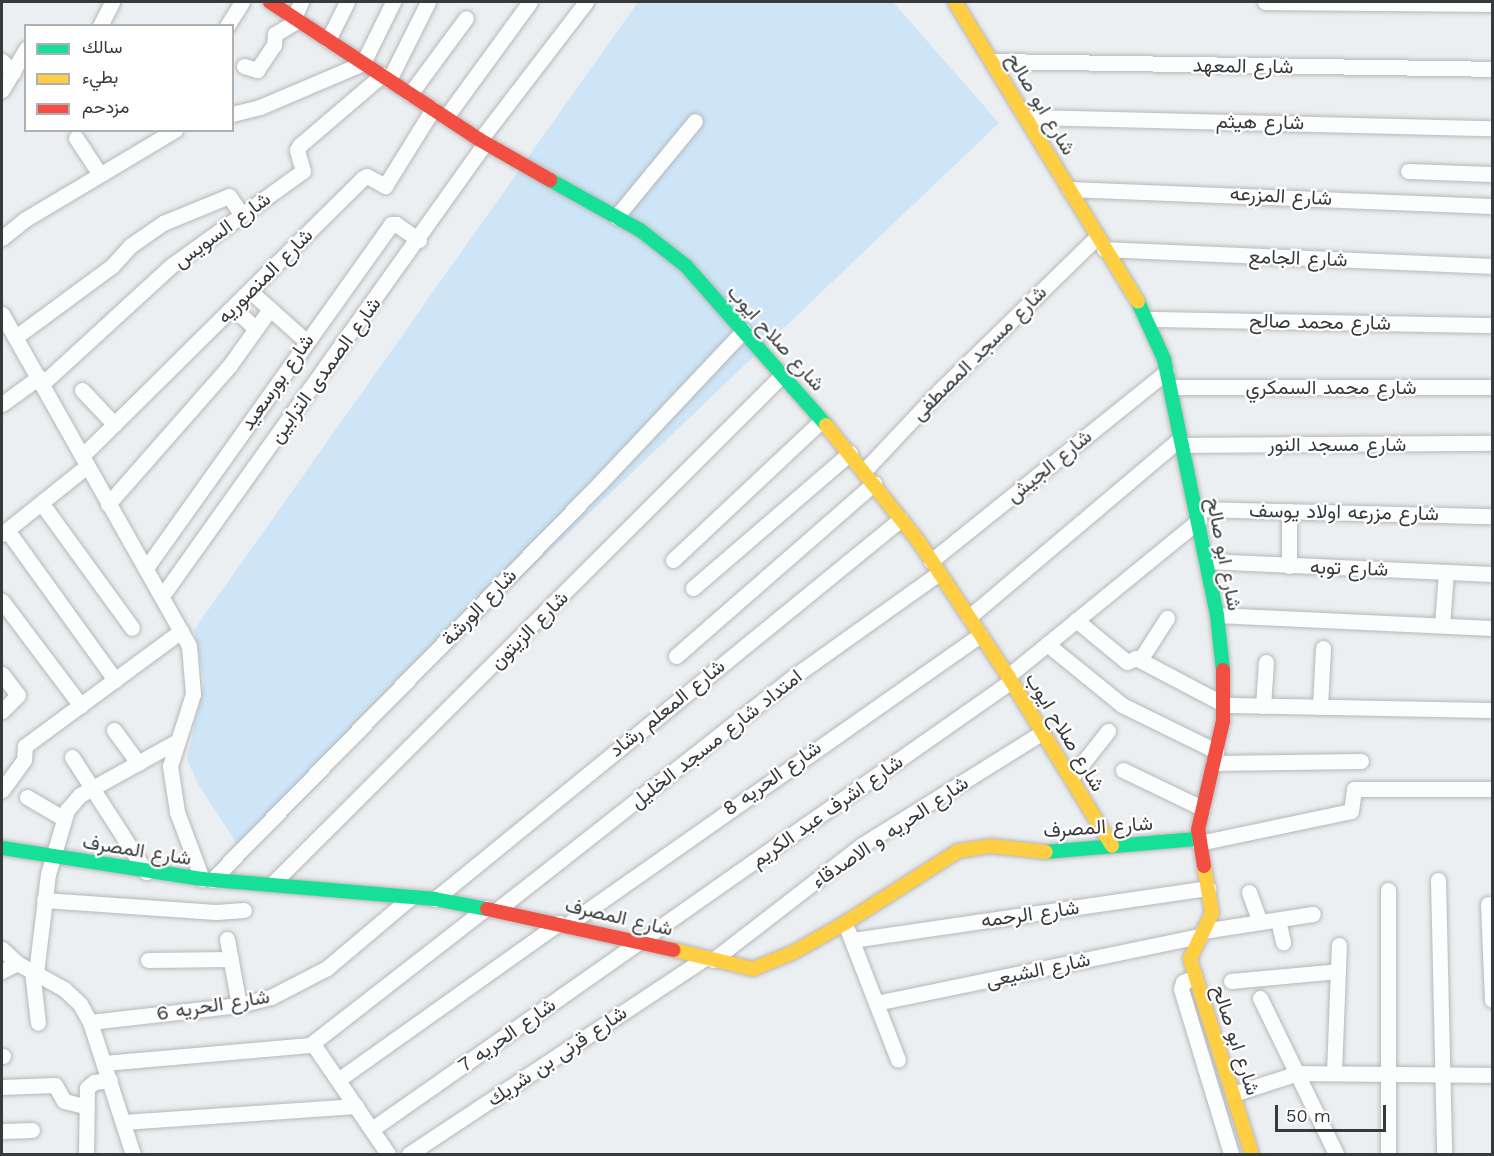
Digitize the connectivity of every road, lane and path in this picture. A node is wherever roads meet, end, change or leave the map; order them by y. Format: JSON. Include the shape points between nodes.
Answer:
{"nodes":[{"id":1,"x":112,"y":2,"type":"edge"},
{"id":2,"x":242,"y":2,"type":"edge"},
{"id":3,"x":270,"y":2,"type":"edge"},
{"id":4,"x":301,"y":2,"type":"edge"},
{"id":5,"x":347,"y":2,"type":"edge"},
{"id":6,"x":393,"y":2,"type":"edge"},
{"id":7,"x":428,"y":2,"type":"edge"},
{"id":8,"x":530,"y":2,"type":"edge"},
{"id":9,"x":586,"y":2,"type":"edge"},
{"id":10,"x":955,"y":2,"type":"edge"},
{"id":11,"x":1265,"y":2,"type":"edge"},
{"id":12,"x":1492,"y":4,"type":"edge"},
{"id":13,"x":296,"y":18,"type":"junction"},
{"id":14,"x":466,"y":18,"type":"dead end"},
{"id":15,"x":101,"y":24,"type":"edge"},
{"id":16,"x":228,"y":24,"type":"edge"},
{"id":17,"x":328,"y":40,"type":"junction"},
{"id":18,"x":24,"y":53,"type":"edge"},
{"id":19,"x":2,"y":61,"type":"edge"},
{"id":20,"x":993,"y":61,"type":"junction"},
{"id":21,"x":363,"y":63,"type":"junction"},
{"id":22,"x":244,"y":66,"type":"dead end"},
{"id":23,"x":1492,"y":69,"type":"edge"},
{"id":24,"x":13,"y":72,"type":"junction"},
{"id":25,"x":386,"y":78,"type":"junction"},
{"id":26,"x":2,"y":90,"type":"edge"},
{"id":27,"x":410,"y":94,"type":"junction"},
{"id":28,"x":234,"y":113,"type":"edge"},
{"id":29,"x":439,"y":113,"type":"junction"},
{"id":30,"x":1028,"y":117,"type":"junction"},
{"id":31,"x":695,"y":121,"type":"dead end"},
{"id":32,"x":1492,"y":128,"type":"edge"},
{"id":33,"x":171,"y":132,"type":"edge"},
{"id":34,"x":76,"y":138,"type":"dead end"},
{"id":35,"x":482,"y":141,"type":"junction"},
{"id":36,"x":1408,"y":171,"type":"dead end"},
{"id":37,"x":99,"y":173,"type":"junction"},
{"id":38,"x":1492,"y":174,"type":"edge"},
{"id":39,"x":1069,"y":189,"type":"junction"},
{"id":40,"x":1492,"y":206,"type":"edge"},
{"id":41,"x":242,"y":215,"type":"junction"},
{"id":42,"x":616,"y":217,"type":"junction"},
{"id":43,"x":2,"y":238,"type":"edge"},
{"id":44,"x":419,"y":240,"type":"junction"},
{"id":45,"x":1100,"y":243,"type":"junction"},
{"id":46,"x":1492,"y":266,"type":"edge"},
{"id":47,"x":250,"y":291,"type":"junction"},
{"id":48,"x":234,"y":308,"type":"junction"},
{"id":49,"x":270,"y":309,"type":"junction"},
{"id":50,"x":2,"y":314,"type":"edge"},
{"id":51,"x":1148,"y":319,"type":"junction"},
{"id":52,"x":1492,"y":325,"type":"edge"},
{"id":53,"x":256,"y":329,"type":"junction"},
{"id":54,"x":742,"y":331,"type":"junction"},
{"id":55,"x":10,"y":334,"type":"edge"},
{"id":56,"x":306,"y":341,"type":"junction"},
{"id":57,"x":1166,"y":372,"type":"junction"},
{"id":58,"x":783,"y":374,"type":"junction"},
{"id":59,"x":41,"y":380,"type":"junction"},
{"id":60,"x":1170,"y":387,"type":"junction"},
{"id":61,"x":1492,"y":387,"type":"edge"},
{"id":62,"x":82,"y":390,"type":"dead end"},
{"id":63,"x":2,"y":404,"type":"edge"},
{"id":64,"x":822,"y":420,"type":"junction"},
{"id":65,"x":114,"y":424,"type":"junction"},
{"id":66,"x":1181,"y":442,"type":"junction"},
{"id":67,"x":1492,"y":443,"type":"edge"},
{"id":68,"x":850,"y":453,"type":"junction"},
{"id":69,"x":85,"y":461,"type":"junction"},
{"id":70,"x":864,"y":471,"type":"junction"},
{"id":71,"x":874,"y":483,"type":"junction"},
{"id":72,"x":42,"y":504,"type":"junction"},
{"id":73,"x":108,"y":504,"type":"junction"},
{"id":74,"x":1290,"y":511,"type":"junction"},
{"id":75,"x":1197,"y":515,"type":"junction"},
{"id":76,"x":1492,"y":516,"type":"edge"},
{"id":77,"x":901,"y":519,"type":"junction"},
{"id":78,"x":4,"y":532,"type":"edge"},
{"id":79,"x":673,"y":560,"type":"dead end"},
{"id":80,"x":1206,"y":561,"type":"junction"},
{"id":81,"x":1288,"y":566,"type":"junction"},
{"id":82,"x":935,"y":567,"type":"junction"},
{"id":83,"x":146,"y":568,"type":"junction"},
{"id":84,"x":1446,"y":572,"type":"junction"},
{"id":85,"x":1492,"y":574,"type":"edge"},
{"id":86,"x":693,"y":588,"type":"dead end"},
{"id":87,"x":162,"y":596,"type":"junction"},
{"id":88,"x":2,"y":602,"type":"edge"},
{"id":89,"x":1217,"y":615,"type":"junction"},
{"id":90,"x":969,"y":617,"type":"junction"},
{"id":91,"x":1167,"y":618,"type":"dead end"},
{"id":92,"x":1076,"y":620,"type":"junction"},
{"id":93,"x":1442,"y":625,"type":"junction"},
{"id":94,"x":132,"y":628,"type":"dead end"},
{"id":95,"x":1492,"y":628,"type":"edge"},
{"id":96,"x":182,"y":631,"type":"junction"},
{"id":97,"x":980,"y":635,"type":"junction"},
{"id":98,"x":1047,"y":644,"type":"junction"},
{"id":99,"x":1323,"y":648,"type":"dead end"},
{"id":100,"x":676,"y":656,"type":"dead end"},
{"id":101,"x":1140,"y":660,"type":"junction"},
{"id":102,"x":1266,"y":662,"type":"dead end"},
{"id":103,"x":2,"y":674,"type":"edge"},
{"id":104,"x":1010,"y":679,"type":"junction"},
{"id":105,"x":116,"y":680,"type":"junction"},
{"id":106,"x":1225,"y":705,"type":"junction"},
{"id":107,"x":81,"y":706,"type":"junction"},
{"id":108,"x":1263,"y":706,"type":"junction"},
{"id":109,"x":1320,"y":707,"type":"junction"},
{"id":110,"x":1492,"y":710,"type":"edge"},
{"id":111,"x":2,"y":711,"type":"edge"},
{"id":112,"x":114,"y":730,"type":"dead end"},
{"id":113,"x":1043,"y":732,"type":"junction"},
{"id":114,"x":1108,"y":732,"type":"dead end"},
{"id":115,"x":174,"y":744,"type":"junction"},
{"id":116,"x":72,"y":757,"type":"dead end"},
{"id":117,"x":1215,"y":757,"type":"junction"},
{"id":118,"x":1361,"y":761,"type":"dead end"},
{"id":119,"x":138,"y":764,"type":"junction"},
{"id":120,"x":1123,"y":770,"type":"dead end"},
{"id":121,"x":1071,"y":778,"type":"junction"},
{"id":122,"x":92,"y":788,"type":"junction"},
{"id":123,"x":1492,"y":789,"type":"edge"},
{"id":124,"x":2,"y":790,"type":"edge"},
{"id":125,"x":27,"y":797,"type":"dead end"},
{"id":126,"x":1202,"y":808,"type":"junction"},
{"id":127,"x":63,"y":818,"type":"junction"},
{"id":128,"x":1198,"y":841,"type":"junction"},
{"id":129,"x":1112,"y":846,"type":"junction"},
{"id":130,"x":2,"y":848,"type":"edge"},
{"id":131,"x":53,"y":856,"type":"junction"},
{"id":132,"x":146,"y":872,"type":"junction"},
{"id":133,"x":207,"y":880,"type":"junction"},
{"id":134,"x":1438,"y":880,"type":"dead end"},
{"id":135,"x":272,"y":884,"type":"junction"},
{"id":136,"x":1208,"y":888,"type":"junction"},
{"id":137,"x":1388,"y":890,"type":"dead end"},
{"id":138,"x":1249,"y":892,"type":"dead end"},
{"id":139,"x":411,"y":897,"type":"junction"},
{"id":140,"x":435,"y":899,"type":"junction"},
{"id":141,"x":44,"y":900,"type":"junction"},
{"id":142,"x":1488,"y":904,"type":"dead end"},
{"id":143,"x":492,"y":909,"type":"junction"},
{"id":144,"x":244,"y":910,"type":"dead end"},
{"id":145,"x":1313,"y":914,"type":"dead end"},
{"id":146,"x":1278,"y":920,"type":"junction"},
{"id":147,"x":1260,"y":922,"type":"junction"},
{"id":148,"x":845,"y":923,"type":"junction"},
{"id":149,"x":563,"y":924,"type":"junction"},
{"id":150,"x":1202,"y":934,"type":"junction"},
{"id":151,"x":227,"y":939,"type":"dead end"},
{"id":152,"x":852,"y":940,"type":"junction"},
{"id":153,"x":642,"y":941,"type":"junction"},
{"id":154,"x":1283,"y":942,"type":"dead end"},
{"id":155,"x":1339,"y":945,"type":"dead end"},
{"id":156,"x":2,"y":949,"type":"edge"},
{"id":157,"x":231,"y":959,"type":"junction"},
{"id":158,"x":709,"y":959,"type":"junction"},
{"id":159,"x":148,"y":960,"type":"dead end"},
{"id":160,"x":17,"y":963,"type":"junction"},
{"id":161,"x":2,"y":971,"type":"edge"},
{"id":162,"x":1338,"y":971,"type":"junction"},
{"id":163,"x":34,"y":972,"type":"junction"},
{"id":164,"x":1195,"y":977,"type":"junction"},
{"id":165,"x":1231,"y":981,"type":"dead end"},
{"id":166,"x":1260,"y":998,"type":"dead end"},
{"id":167,"x":1492,"y":1000,"type":"edge"},
{"id":168,"x":876,"y":1003,"type":"junction"},
{"id":169,"x":239,"y":1005,"type":"junction"},
{"id":170,"x":90,"y":1022,"type":"junction"},
{"id":171,"x":38,"y":1023,"type":"dead end"},
{"id":172,"x":313,"y":1044,"type":"junction"},
{"id":173,"x":898,"y":1060,"type":"dead end"},
{"id":174,"x":104,"y":1064,"type":"junction"},
{"id":175,"x":1298,"y":1073,"type":"junction"},
{"id":176,"x":1334,"y":1073,"type":"junction"},
{"id":177,"x":1388,"y":1074,"type":"junction"},
{"id":178,"x":1442,"y":1074,"type":"junction"},
{"id":179,"x":1492,"y":1075,"type":"edge"},
{"id":180,"x":110,"y":1080,"type":"junction"},
{"id":181,"x":338,"y":1080,"type":"junction"},
{"id":182,"x":2,"y":1087,"type":"edge"},
{"id":183,"x":1233,"y":1094,"type":"junction"},
{"id":184,"x":84,"y":1106,"type":"junction"},
{"id":185,"x":356,"y":1106,"type":"junction"},
{"id":186,"x":123,"y":1122,"type":"junction"},
{"id":187,"x":372,"y":1129,"type":"junction"},
{"id":188,"x":33,"y":1130,"type":"dead end"},
{"id":189,"x":2,"y":1131,"type":"edge"},
{"id":190,"x":86,"y":1155,"type":"edge"},
{"id":191,"x":133,"y":1155,"type":"edge"},
{"id":192,"x":388,"y":1155,"type":"edge"},
{"id":193,"x":409,"y":1155,"type":"edge"},
{"id":194,"x":1231,"y":1155,"type":"edge"},
{"id":195,"x":1252,"y":1155,"type":"edge"},
{"id":196,"x":1336,"y":1155,"type":"edge"},
{"id":197,"x":1388,"y":1155,"type":"edge"},
{"id":198,"x":1444,"y":1155,"type":"edge"}],
"edges":[{"from":1,"to":15,"type":"street"},
{"from":2,"to":16,"type":"street"},
{"from":3,"to":13,"type":"street","name":"شارع صلاح ايوب"},
{"from":4,"to":13,"type":"street"},
{"from":5,"to":17,"type":"street"},
{"from":6,"to":21,"type":"street"},
{"from":7,"to":25,"type":"street"},
{"from":8,"to":29,"type":"street"},
{"from":9,"to":35,"type":"street","name":"شارع الصمدى الترابين"},
{"from":10,"to":20,"type":"street","name":"شارع ابو صالح"},
{"from":11,"to":12,"type":"street"},
{"from":13,"to":17,"type":"street","name":"شارع صلاح ايوب"},
{"from":13,"to":22,"type":"street","via":[[275,34],[274,45],[257,69]]},
{"from":14,"to":27,"type":"street"},
{"from":17,"to":21,"type":"street","name":"شارع صلاح ايوب"},
{"from":18,"to":24,"type":"street"},
{"from":19,"to":24,"type":"street"},
{"from":20,"to":23,"type":"street","name":"شارع المعهد"},
{"from":20,"to":30,"type":"street","name":"شارع ابو صالح"},
{"from":21,"to":25,"type":"street","name":"شارع صلاح ايوب"},
{"from":21,"to":28,"type":"street"},
{"from":24,"to":26,"type":"street"},
{"from":25,"to":27,"type":"street","name":"شارع صلاح ايوب"},
{"from":25,"to":41,"type":"street","name":"شارع السويس","via":[[300,144],[297,150],[303,171]]},
{"from":27,"to":29,"type":"street","name":"شارع صلاح ايوب"},
{"from":29,"to":35,"type":"street","name":"شارع صلاح ايوب"},
{"from":29,"to":47,"type":"street","name":"شارع المنصوريه","via":[[387,184],[381,186],[365,176]]},
{"from":30,"to":32,"type":"street","name":"شارع هيثم"},
{"from":30,"to":39,"type":"street","name":"شارع ابو صالح"},
{"from":31,"to":42,"type":"street"},
{"from":33,"to":37,"type":"street"},
{"from":34,"to":37,"type":"street"},
{"from":35,"to":42,"type":"street","name":"شارع صلاح ايوب"},
{"from":35,"to":44,"type":"street","name":"شارع الصمدى الترابين"},
{"from":36,"to":38,"type":"street"},
{"from":37,"to":43,"type":"street"},
{"from":39,"to":40,"type":"street","name":"شارع المزرعه"},
{"from":39,"to":45,"type":"street","name":"شارع ابو صالح"},
{"from":41,"to":55,"type":"street","via":[[229,196],[162,223],[130,246],[112,266]]},
{"from":41,"to":59,"type":"street","name":"شارع السويس","via":[[164,272]]},
{"from":42,"to":54,"type":"street","name":"شارع صلاح ايوب","via":[[664,246]]},
{"from":44,"to":56,"type":"street","name":"شارع بورسعيد","via":[[391,224]]},
{"from":44,"to":87,"type":"street","name":"شارع الصمدى الترابين"},
{"from":45,"to":46,"type":"street","name":"شارع الجامع"},
{"from":45,"to":51,"type":"street","name":"شارع ابو صالح"},
{"from":45,"to":70,"type":"street","name":"شارع مسجد المصطفى","via":[[994,336]]},
{"from":47,"to":48,"type":"street","name":"شارع المنصوريه"},
{"from":47,"to":49,"type":"street"},
{"from":48,"to":53,"type":"street"},
{"from":48,"to":65,"type":"street","name":"شارع المنصوريه"},
{"from":49,"to":53,"type":"street"},
{"from":49,"to":56,"type":"street"},
{"from":50,"to":55,"type":"street"},
{"from":51,"to":52,"type":"street","name":"شارع محمد صالح"},
{"from":51,"to":57,"type":"street","name":"شارع ابو صالح"},
{"from":53,"to":73,"type":"street","via":[[230,365]]},
{"from":54,"to":58,"type":"street","name":"شارع صلاح ايوب"},
{"from":54,"to":133,"type":"street","name":"شارع الورشة","via":[[598,485]]},
{"from":55,"to":59,"type":"street"},
{"from":56,"to":83,"type":"street","name":"شارع بورسعيد"},
{"from":57,"to":60,"type":"street","name":"شارع ابو صالح"},
{"from":57,"to":82,"type":"street","name":"شارع الجيش"},
{"from":58,"to":64,"type":"street","name":"شارع صلاح ايوب"},
{"from":58,"to":135,"type":"street","name":"شارع الزيتون"},
{"from":59,"to":63,"type":"street","name":"شارع السويس"},
{"from":59,"to":69,"type":"street"},
{"from":60,"to":61,"type":"street","name":"شارع محمد السمكري"},
{"from":60,"to":66,"type":"street","name":"شارع ابو صالح"},
{"from":62,"to":65,"type":"street"},
{"from":64,"to":68,"type":"street","name":"شارع صلاح ايوب"},
{"from":64,"to":79,"type":"street"},
{"from":65,"to":69,"type":"street","name":"شارع المنصوريه"},
{"from":66,"to":67,"type":"street","name":"شارع مسجد النور"},
{"from":66,"to":75,"type":"street","name":"شارع ابو صالح"},
{"from":66,"to":90,"type":"street"},
{"from":68,"to":70,"type":"street","name":"شارع صلاح ايوب"},
{"from":68,"to":86,"type":"street"},
{"from":69,"to":72,"type":"street","name":"شارع المنصوريه"},
{"from":69,"to":73,"type":"street"},
{"from":70,"to":71,"type":"street","name":"شارع صلاح ايوب"},
{"from":71,"to":77,"type":"street","name":"شارع صلاح ايوب"},
{"from":71,"to":100,"type":"street"},
{"from":72,"to":78,"type":"street","name":"شارع المنصوريه"},
{"from":72,"to":94,"type":"street"},
{"from":73,"to":83,"type":"street"},
{"from":74,"to":75,"type":"street","name":"شارع مزرعه اولاد يوسف"},
{"from":74,"to":76,"type":"street","name":"شارع مزرعه اولاد يوسف"},
{"from":74,"to":81,"type":"street"},
{"from":75,"to":80,"type":"street","name":"شارع ابو صالح"},
{"from":75,"to":92,"type":"street","name":"شارع اشرف عبد الكريم"},
{"from":77,"to":82,"type":"street","name":"شارع صلاح ايوب"},
{"from":77,"to":140,"type":"street","name":"شارع المعلم رشاد"},
{"from":78,"to":105,"type":"street"},
{"from":80,"to":81,"type":"street","name":"شارع توبه"},
{"from":80,"to":89,"type":"street","name":"شارع ابو صالح"},
{"from":81,"to":84,"type":"street","name":"شارع توبه"},
{"from":82,"to":90,"type":"street","name":"شارع صلاح ايوب"},
{"from":82,"to":143,"type":"street","name":"امتداد شارع مسجد الخليل"},
{"from":83,"to":87,"type":"street"},
{"from":84,"to":85,"type":"street","name":"شارع توبه"},
{"from":84,"to":93,"type":"street"},
{"from":87,"to":96,"type":"street"},
{"from":88,"to":107,"type":"street"},
{"from":89,"to":93,"type":"street"},
{"from":89,"to":106,"type":"street","name":"شارع ابو صالح"},
{"from":90,"to":97,"type":"street","name":"شارع صلاح ايوب"},
{"from":91,"to":101,"type":"street"},
{"from":92,"to":98,"type":"street","name":"شارع اشرف عبد الكريم"},
{"from":92,"to":101,"type":"street","via":[[1126,662]]},
{"from":93,"to":95,"type":"street"},
{"from":96,"to":105,"type":"street"},
{"from":96,"to":115,"type":"street","via":[[195,678],[189,710]]},
{"from":97,"to":104,"type":"street","name":"شارع صلاح ايوب"},
{"from":97,"to":149,"type":"street","name":"شارع الحريه 8"},
{"from":98,"to":104,"type":"street","name":"شارع اشرف عبد الكريم"},
{"from":98,"to":117,"type":"street","via":[[1122,705]]},
{"from":99,"to":109,"type":"street"},
{"from":101,"to":106,"type":"street"},
{"from":102,"to":108,"type":"street"},
{"from":103,"to":111,"type":"street","via":[[18,695]]},
{"from":104,"to":113,"type":"street","name":"شارع صلاح ايوب"},
{"from":104,"to":153,"type":"street","name":"شارع اشرف عبد الكريم"},
{"from":105,"to":107,"type":"street"},
{"from":106,"to":108,"type":"street"},
{"from":106,"to":117,"type":"street","name":"شارع ابو صالح"},
{"from":107,"to":124,"type":"street","via":[[25,746],[24,760]]},
{"from":108,"to":109,"type":"street"},
{"from":109,"to":110,"type":"street"},
{"from":112,"to":119,"type":"street"},
{"from":113,"to":121,"type":"street","name":"شارع صلاح ايوب"},
{"from":113,"to":158,"type":"street","name":"شارع الحريه و الاصدقاء","via":[[862,845]]},
{"from":114,"to":121,"type":"street"},
{"from":115,"to":119,"type":"street"},
{"from":115,"to":133,"type":"street","via":[[171,789]]},
{"from":116,"to":122,"type":"street"},
{"from":117,"to":118,"type":"street"},
{"from":117,"to":126,"type":"street","name":"شارع ابو صالح"},
{"from":119,"to":122,"type":"street"},
{"from":120,"to":126,"type":"street"},
{"from":121,"to":129,"type":"street","name":"شارع صلاح ايوب"},
{"from":122,"to":127,"type":"street","via":[[75,799]]},
{"from":122,"to":132,"type":"street"},
{"from":123,"to":128,"type":"street","via":[[1354,789],[1351,811]]},
{"from":125,"to":127,"type":"street"},
{"from":126,"to":128,"type":"street","name":"شارع ابو صالح"},
{"from":127,"to":131,"type":"street"},
{"from":128,"to":129,"type":"street","name":"شارع المصرف"},
{"from":128,"to":136,"type":"street","name":"شارع ابو صالح"},
{"from":129,"to":148,"type":"street","name":"شارع المصرف","via":[[1042,852],[974,847],[958,851]]},
{"from":130,"to":131,"type":"street","name":"شارع المصرف"},
{"from":131,"to":132,"type":"street","name":"شارع المصرف"},
{"from":131,"to":141,"type":"street"},
{"from":132,"to":133,"type":"street","name":"شارع المصرف"},
{"from":133,"to":135,"type":"street","name":"شارع المصرف"},
{"from":134,"to":178,"type":"street"},
{"from":135,"to":139,"type":"street","name":"شارع المصرف"},
{"from":136,"to":150,"type":"street","name":"شارع ابو صالح","via":[[1212,913]]},
{"from":136,"to":152,"type":"street","name":"شارع الرحمه"},
{"from":137,"to":177,"type":"street"},
{"from":138,"to":147,"type":"street"},
{"from":139,"to":140,"type":"street","name":"شارع المصرف"},
{"from":139,"to":169,"type":"street","name":"شارع الحريه 6","via":[[327,968],[280,994]]},
{"from":140,"to":143,"type":"street","name":"شارع المصرف"},
{"from":141,"to":144,"type":"street","via":[[216,912]]},
{"from":141,"to":163,"type":"street"},
{"from":142,"to":167,"type":"street"},
{"from":143,"to":149,"type":"street","name":"شارع المصرف"},
{"from":143,"to":172,"type":"street","name":"امتداد شارع مسجد الخليل"},
{"from":145,"to":146,"type":"street","name":"شارع الشيعى"},
{"from":146,"to":147,"type":"street","name":"شارع الشيعى"},
{"from":146,"to":154,"type":"street"},
{"from":147,"to":150,"type":"street","name":"شارع الشيعى"},
{"from":148,"to":152,"type":"street"},
{"from":148,"to":158,"type":"street","name":"شارع المصرف","via":[[763,967],[743,968]]},
{"from":149,"to":153,"type":"street","name":"شارع المصرف"},
{"from":149,"to":181,"type":"street","name":"شارع الحريه 8"},
{"from":150,"to":164,"type":"street","name":"شارع ابو صالح","via":[[1190,955]]},
{"from":150,"to":168,"type":"street","name":"شارع الشيعى"},
{"from":151,"to":157,"type":"street"},
{"from":152,"to":168,"type":"street"},
{"from":153,"to":158,"type":"street","name":"شارع المصرف"},
{"from":153,"to":187,"type":"street","name":"شارع الحريه 7"},
{"from":155,"to":162,"type":"street"},
{"from":156,"to":160,"type":"street"},
{"from":157,"to":159,"type":"street"},
{"from":157,"to":169,"type":"street"},
{"from":158,"to":193,"type":"street","name":"شارع قرنى بن شريك"},
{"from":160,"to":161,"type":"street"},
{"from":160,"to":163,"type":"street"},
{"from":162,"to":165,"type":"street"},
{"from":162,"to":176,"type":"street"},
{"from":163,"to":170,"type":"street","via":[[73,996]]},
{"from":163,"to":171,"type":"street"},
{"from":164,"to":183,"type":"street","name":"شارع ابو صالح"},
{"from":164,"to":194,"type":"street","via":[[1183,982],[1181,988]]},
{"from":166,"to":175,"type":"street"},
{"from":168,"to":173,"type":"street"},
{"from":169,"to":170,"type":"street","name":"شارع الحريه 6"},
{"from":170,"to":174,"type":"street"},
{"from":172,"to":174,"type":"street"},
{"from":172,"to":181,"type":"street"},
{"from":174,"to":180,"type":"street"},
{"from":175,"to":176,"type":"street"},
{"from":175,"to":183,"type":"street"},
{"from":175,"to":196,"type":"street"},
{"from":176,"to":177,"type":"street"},
{"from":177,"to":178,"type":"street"},
{"from":177,"to":197,"type":"street"},
{"from":178,"to":179,"type":"street"},
{"from":178,"to":198,"type":"street"},
{"from":180,"to":184,"type":"street","via":[[91,1083]]},
{"from":180,"to":186,"type":"street"},
{"from":181,"to":185,"type":"street"},
{"from":182,"to":184,"type":"street","via":[[55,1085],[64,1101]]},
{"from":183,"to":195,"type":"street","name":"شارع ابو صالح"},
{"from":184,"to":190,"type":"street"},
{"from":185,"to":186,"type":"street"},
{"from":185,"to":187,"type":"street"},
{"from":186,"to":191,"type":"street"},
{"from":187,"to":192,"type":"street"},
{"from":188,"to":189,"type":"street"}]}
